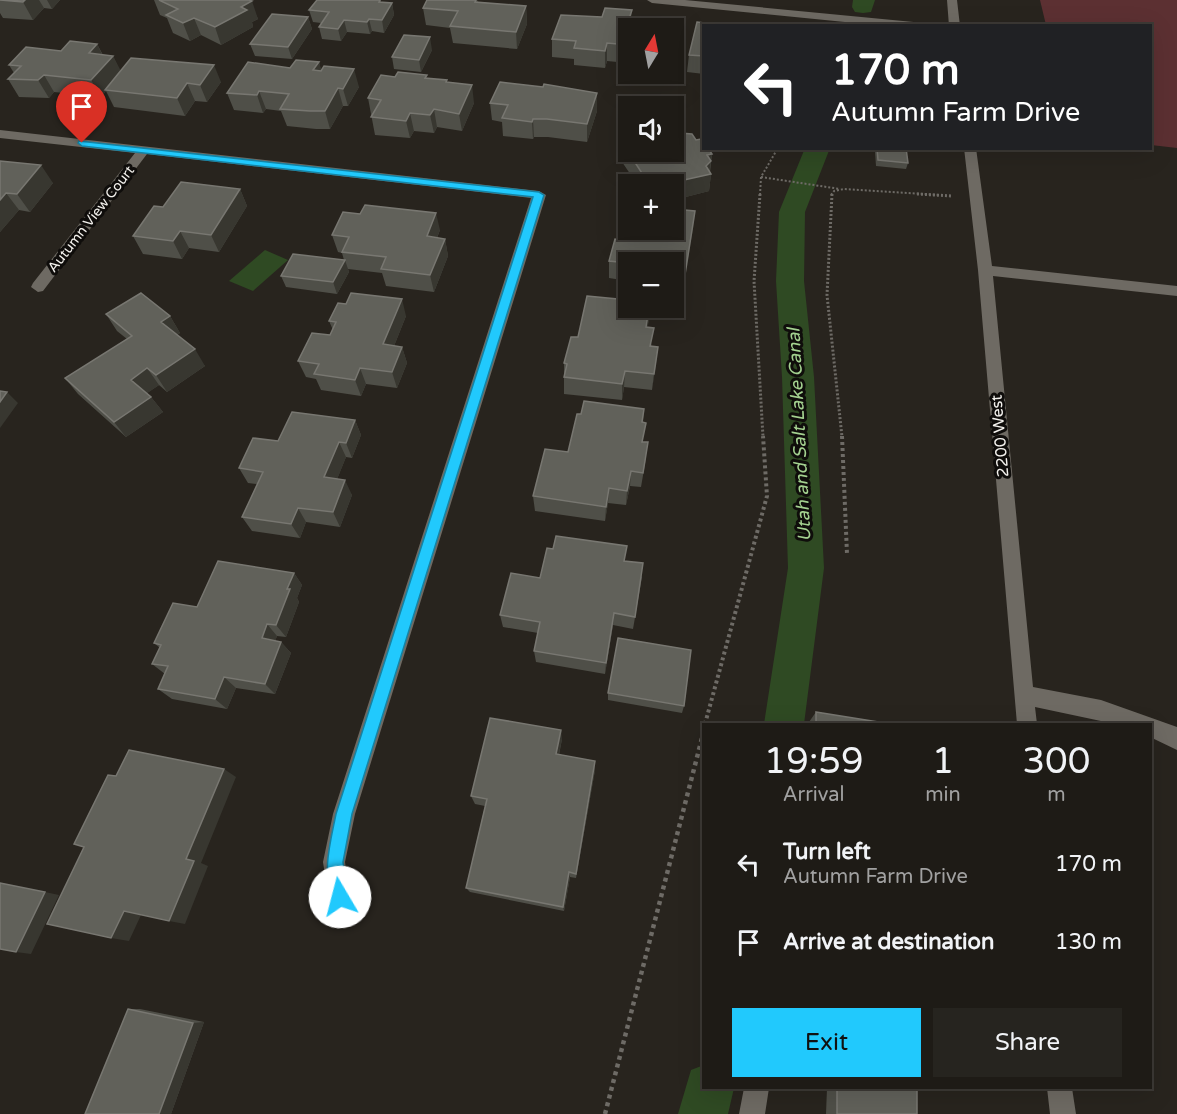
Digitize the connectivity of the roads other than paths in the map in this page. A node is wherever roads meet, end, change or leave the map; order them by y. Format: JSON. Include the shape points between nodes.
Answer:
{"nodes":[{"id":1,"x":652,"y":0,"type":"edge"},
{"id":2,"x":658,"y":0,"type":"edge"},
{"id":3,"x":952,"y":0,"type":"edge"},
{"id":4,"x":904,"y":24,"type":"edge"},
{"id":5,"x":955,"y":24,"type":"edge"},
{"id":6,"x":0,"y":134,"type":"edge"},
{"id":7,"x":144,"y":150,"type":"junction"},
{"id":8,"x":970,"y":150,"type":"edge"},
{"id":9,"x":985,"y":270,"type":"junction"},
{"id":10,"x":38,"y":287,"type":"dead end"},
{"id":11,"x":1177,"y":291,"type":"edge"},
{"id":12,"x":1024,"y":695,"type":"junction"},
{"id":13,"x":1027,"y":723,"type":"edge"},
{"id":14,"x":1140,"y":723,"type":"edge"},
{"id":15,"x":1152,"y":728,"type":"edge"},
{"id":16,"x":1177,"y":740,"type":"edge"},
{"id":17,"x":342,"y":915,"type":"dead end"},
{"id":18,"x":757,"y":1089,"type":"edge"},
{"id":19,"x":1060,"y":1089,"type":"edge"},
{"id":20,"x":752,"y":1114,"type":"edge"},
{"id":21,"x":1063,"y":1114,"type":"edge"}],
"edges":[{"from":1,"to":2,"type":"street"},
{"from":2,"to":4,"type":"street"},
{"from":3,"to":5,"type":"street"},
{"from":6,"to":7,"type":"street"},
{"from":7,"to":10,"type":"street","name":"Autumn View Court"},
{"from":7,"to":17,"type":"street","via":[[539,195],[344,814],[334,862]]},
{"from":8,"to":9,"type":"street","name":"2200 West"},
{"from":9,"to":11,"type":"street"},
{"from":9,"to":12,"type":"street","name":"2200 West"},
{"from":12,"to":13,"type":"street","name":"2200 West"},
{"from":12,"to":14,"type":"street","via":[[1101,710]]},
{"from":15,"to":16,"type":"street"},
{"from":18,"to":20,"type":"street"},
{"from":19,"to":21,"type":"street"}]}
